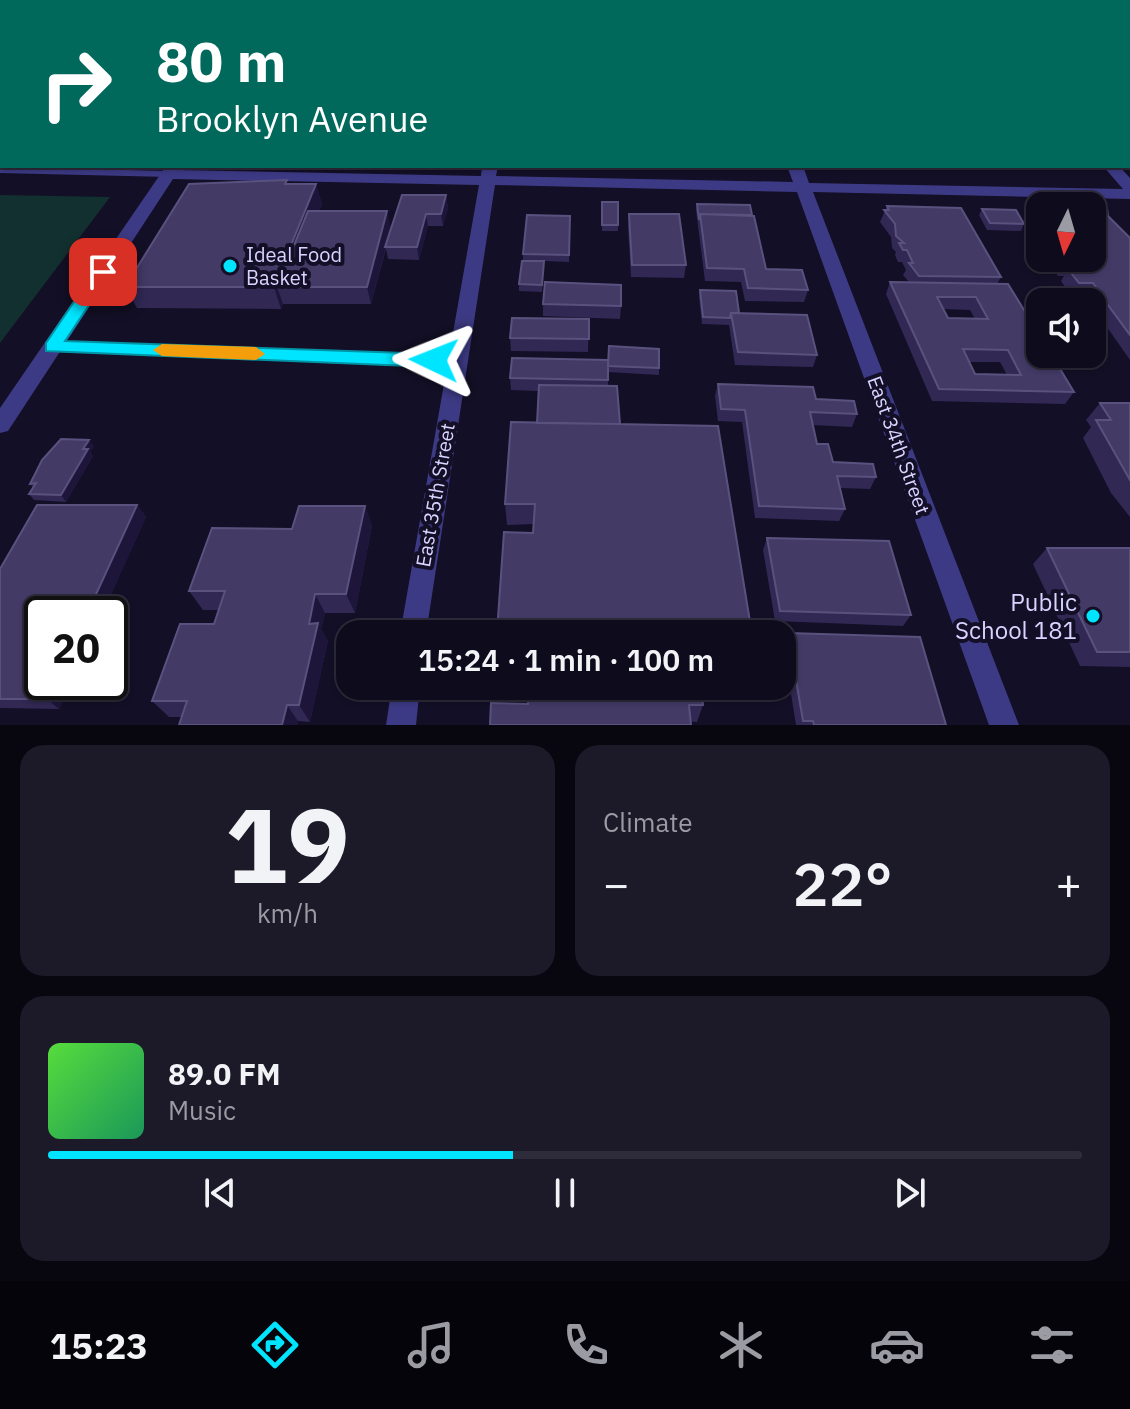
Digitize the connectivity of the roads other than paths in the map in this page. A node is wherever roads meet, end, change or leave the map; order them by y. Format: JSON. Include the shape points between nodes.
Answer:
{"nodes":[{"id":1,"x":796,"y":168,"type":"edge"},
{"id":2,"x":1113,"y":168,"type":"edge"},
{"id":3,"x":0,"y":170,"type":"edge"},
{"id":4,"x":171,"y":170,"type":"edge"},
{"id":5,"x":489,"y":174,"type":"edge"},
{"id":6,"x":1130,"y":187,"type":"edge"},
{"id":7,"x":803,"y":188,"type":"junction"},
{"id":8,"x":1130,"y":194,"type":"edge"},
{"id":9,"x":52,"y":347,"type":"junction"},
{"id":10,"x":457,"y":360,"type":"junction"},
{"id":11,"x":0,"y":425,"type":"edge"},
{"id":12,"x":415,"y":620,"type":"edge"},
{"id":13,"x":404,"y":700,"type":"edge"},
{"id":14,"x":401,"y":725,"type":"edge"},
{"id":15,"x":1004,"y":725,"type":"edge"}],
"edges":[{"from":1,"to":7,"type":"street","name":"East 34th Street"},
{"from":2,"to":6,"type":"street"},
{"from":3,"to":4,"type":"lane"},
{"from":4,"to":5,"type":"street"},
{"from":4,"to":9,"type":"street"},
{"from":5,"to":7,"type":"street"},
{"from":5,"to":10,"type":"street","name":"East 35th Street"},
{"from":7,"to":8,"type":"street"},
{"from":7,"to":15,"type":"street","name":"East 34th Street"},
{"from":9,"to":10,"type":"lane"},
{"from":9,"to":11,"type":"street"},
{"from":10,"to":12,"type":"street","name":"East 35th Street"},
{"from":13,"to":14,"type":"street"}]}
